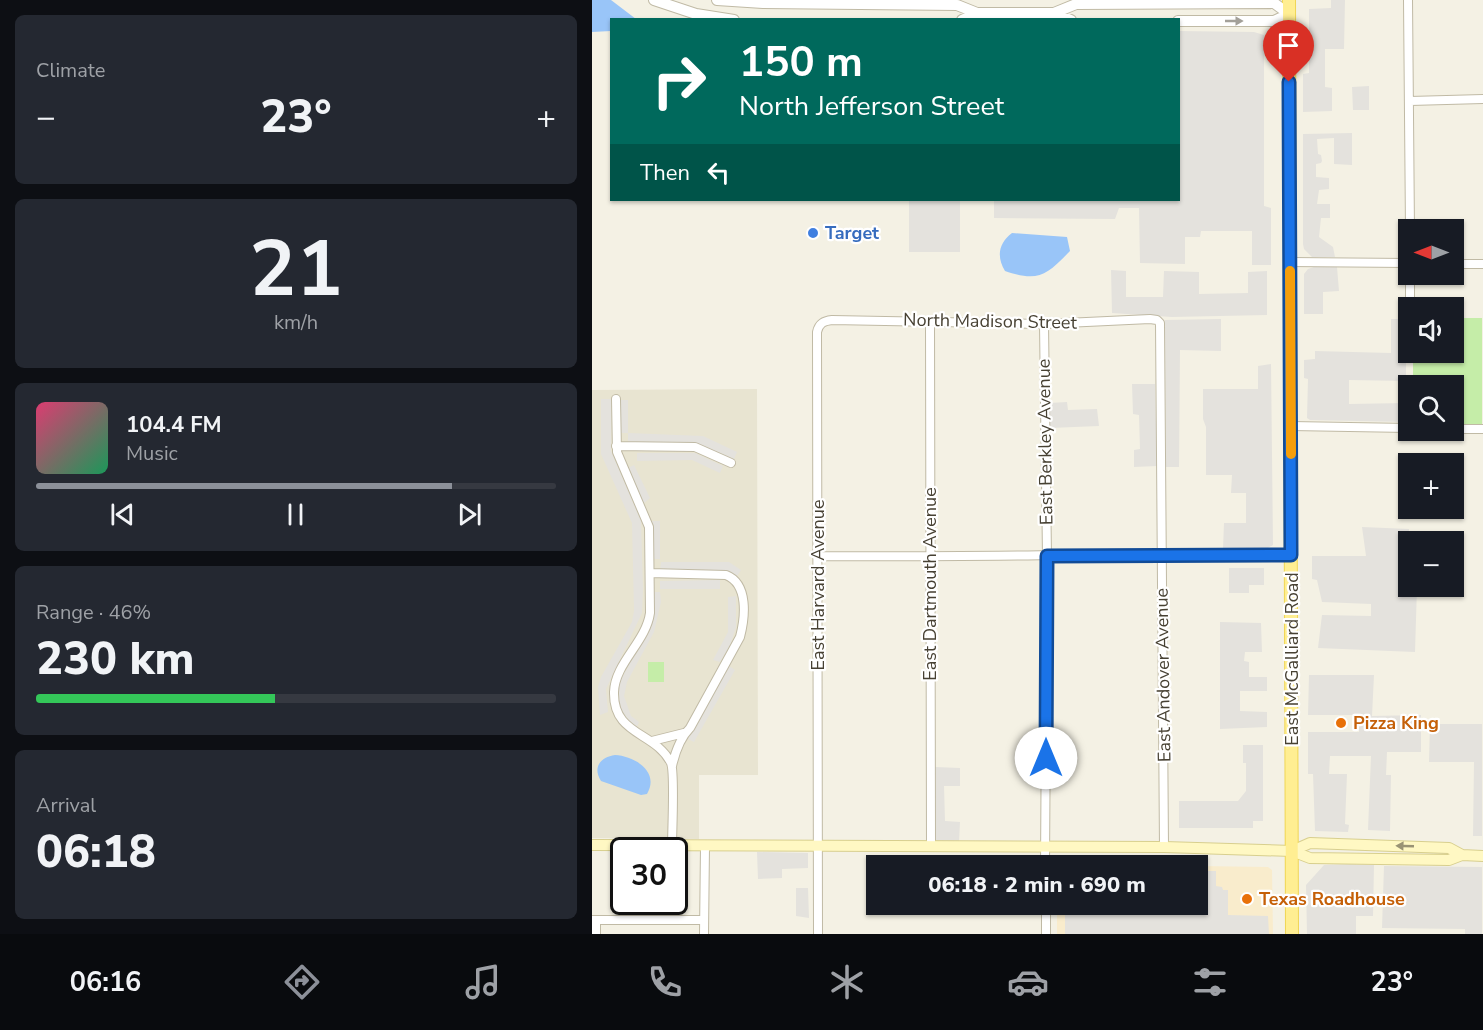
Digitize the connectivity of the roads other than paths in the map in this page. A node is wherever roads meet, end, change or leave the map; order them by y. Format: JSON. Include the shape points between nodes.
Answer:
{"nodes":[{"id":1,"x":654,"y":0,"type":"edge"},
{"id":2,"x":716,"y":0,"type":"edge"},
{"id":3,"x":1289,"y":0,"type":"edge"},
{"id":4,"x":1408,"y":0,"type":"edge"},
{"id":5,"x":977,"y":13,"type":"junction"},
{"id":6,"x":1054,"y":13,"type":"junction"},
{"id":7,"x":1289,"y":14,"type":"junction"},
{"id":8,"x":721,"y":18,"type":"edge"},
{"id":9,"x":966,"y":18,"type":"edge"},
{"id":10,"x":1066,"y":18,"type":"edge"},
{"id":11,"x":1180,"y":21,"type":"edge"},
{"id":12,"x":1483,"y":99,"type":"edge"},
{"id":13,"x":1410,"y":101,"type":"junction"},
{"id":14,"x":1410,"y":219,"type":"edge"},
{"id":15,"x":1290,"y":262,"type":"junction"},
{"id":16,"x":1398,"y":263,"type":"edge"},
{"id":17,"x":1464,"y":264,"type":"edge"},
{"id":18,"x":1483,"y":264,"type":"edge"},
{"id":19,"x":930,"y":321,"type":"junction"},
{"id":20,"x":1160,"y":323,"type":"joint"},
{"id":21,"x":820,"y":324,"type":"joint"},
{"id":22,"x":1044,"y":324,"type":"junction"},
{"id":23,"x":616,"y":399,"type":"dead end"},
{"id":24,"x":1291,"y":426,"type":"junction"},
{"id":25,"x":1398,"y":428,"type":"edge"},
{"id":26,"x":1464,"y":429,"type":"edge"},
{"id":27,"x":1483,"y":429,"type":"edge"},
{"id":28,"x":616,"y":446,"type":"junction"},
{"id":29,"x":731,"y":463,"type":"dead end"},
{"id":30,"x":1162,"y":554,"type":"junction"},
{"id":31,"x":1291,"y":555,"type":"junction"},
{"id":32,"x":817,"y":556,"type":"junction"},
{"id":33,"x":1047,"y":556,"type":"junction"},
{"id":34,"x":930,"y":558,"type":"junction"},
{"id":35,"x":650,"y":573,"type":"junction"},
{"id":36,"x":684,"y":733,"type":"junction"},
{"id":37,"x":652,"y":741,"type":"junction"},
{"id":38,"x":672,"y":767,"type":"junction"},
{"id":39,"x":672,"y":837,"type":"edge"},
{"id":40,"x":592,"y":845,"type":"edge"},
{"id":41,"x":610,"y":845,"type":"edge"},
{"id":42,"x":688,"y":846,"type":"edge"},
{"id":43,"x":705,"y":846,"type":"junction"},
{"id":44,"x":817,"y":846,"type":"junction"},
{"id":45,"x":931,"y":847,"type":"junction"},
{"id":46,"x":1045,"y":848,"type":"junction"},
{"id":47,"x":1164,"y":848,"type":"junction"},
{"id":48,"x":1292,"y":851,"type":"junction"},
{"id":49,"x":1045,"y":855,"type":"edge"},
{"id":50,"x":1483,"y":856,"type":"edge"},
{"id":51,"x":1046,"y":915,"type":"edge"},
{"id":52,"x":594,"y":920,"type":"edge"},
{"id":53,"x":704,"y":920,"type":"junction"},
{"id":54,"x":596,"y":934,"type":"edge"},
{"id":55,"x":704,"y":934,"type":"edge"},
{"id":56,"x":818,"y":934,"type":"edge"},
{"id":57,"x":1046,"y":934,"type":"edge"},
{"id":58,"x":1292,"y":934,"type":"edge"}],
"edges":[{"from":1,"to":8,"type":"street"},
{"from":2,"to":5,"type":"street","via":[[957,5]]},
{"from":3,"to":7,"type":"main road","name":"East McGalliard Road"},
{"from":4,"to":13,"type":"street"},
{"from":5,"to":6,"type":"street"},
{"from":5,"to":9,"type":"street"},
{"from":6,"to":7,"type":"street","via":[[1076,4],[1274,3]]},
{"from":6,"to":10,"type":"street"},
{"from":11,"to":7,"type":"street","one_way":true,"via":[[1274,21]]},
{"from":7,"to":15,"type":"main road","name":"East McGalliard Road"},
{"from":12,"to":13,"type":"street"},
{"from":13,"to":14,"type":"street"},
{"from":15,"to":16,"type":"street"},
{"from":15,"to":24,"type":"main road","name":"East McGalliard Road"},
{"from":17,"to":18,"type":"street"},
{"from":19,"to":21,"type":"street","name":"North Madison Street","via":[[832,320]]},
{"from":19,"to":22,"type":"street","name":"North Madison Street"},
{"from":19,"to":34,"type":"street","name":"East Dartmouth Avenue"},
{"from":20,"to":22,"type":"street","name":"North Madison Street","via":[[1150,318]]},
{"from":20,"to":30,"type":"street","name":"East Andover Avenue"},
{"from":21,"to":32,"type":"street","name":"East Harvard Avenue"},
{"from":22,"to":33,"type":"street","name":"East Berkley Avenue"},
{"from":23,"to":28,"type":"street"},
{"from":24,"to":25,"type":"street"},
{"from":24,"to":31,"type":"main road","name":"East McGalliard Road"},
{"from":26,"to":27,"type":"street"},
{"from":28,"to":29,"type":"street","via":[[695,447]]},
{"from":28,"to":35,"type":"street","via":[[648,522]]},
{"from":30,"to":31,"type":"street"},
{"from":30,"to":33,"type":"street"},
{"from":30,"to":47,"type":"street","name":"East Andover Avenue"},
{"from":31,"to":48,"type":"main road","name":"East McGalliard Road"},
{"from":32,"to":34,"type":"street"},
{"from":32,"to":44,"type":"street","name":"East Harvard Avenue"},
{"from":33,"to":34,"type":"street"},
{"from":33,"to":46,"type":"street","name":"East Berkley Avenue"},
{"from":34,"to":45,"type":"street","name":"East Dartmouth Avenue"},
{"from":35,"to":36,"type":"street","via":[[726,575],[737,581],[742,591],[740,638]]},
{"from":35,"to":37,"type":"street","via":[[649,619],[616,679],[614,693],[622,721]]},
{"from":36,"to":37,"type":"street"},
{"from":36,"to":38,"type":"street"},
{"from":37,"to":38,"type":"street"},
{"from":38,"to":39,"type":"street"},
{"from":40,"to":41,"type":"main road"},
{"from":42,"to":43,"type":"main road"},
{"from":43,"to":44,"type":"main road"},
{"from":43,"to":53,"type":"street"},
{"from":44,"to":45,"type":"main road"},
{"from":44,"to":56,"type":"street","name":"East Harvard Avenue"},
{"from":45,"to":46,"type":"main road"},
{"from":46,"to":47,"type":"main road"},
{"from":46,"to":49,"type":"street","name":"East Berkley Avenue"},
{"from":47,"to":48,"type":"main road"},
{"from":48,"to":50,"type":"main road","via":[[1310,843],[1449,848],[1462,855]]},
{"from":48,"to":58,"type":"main road","name":"East McGalliard Road"},
{"from":51,"to":57,"type":"street"},
{"from":52,"to":53,"type":"street"},
{"from":52,"to":54,"type":"street"},
{"from":53,"to":55,"type":"street"}]}
